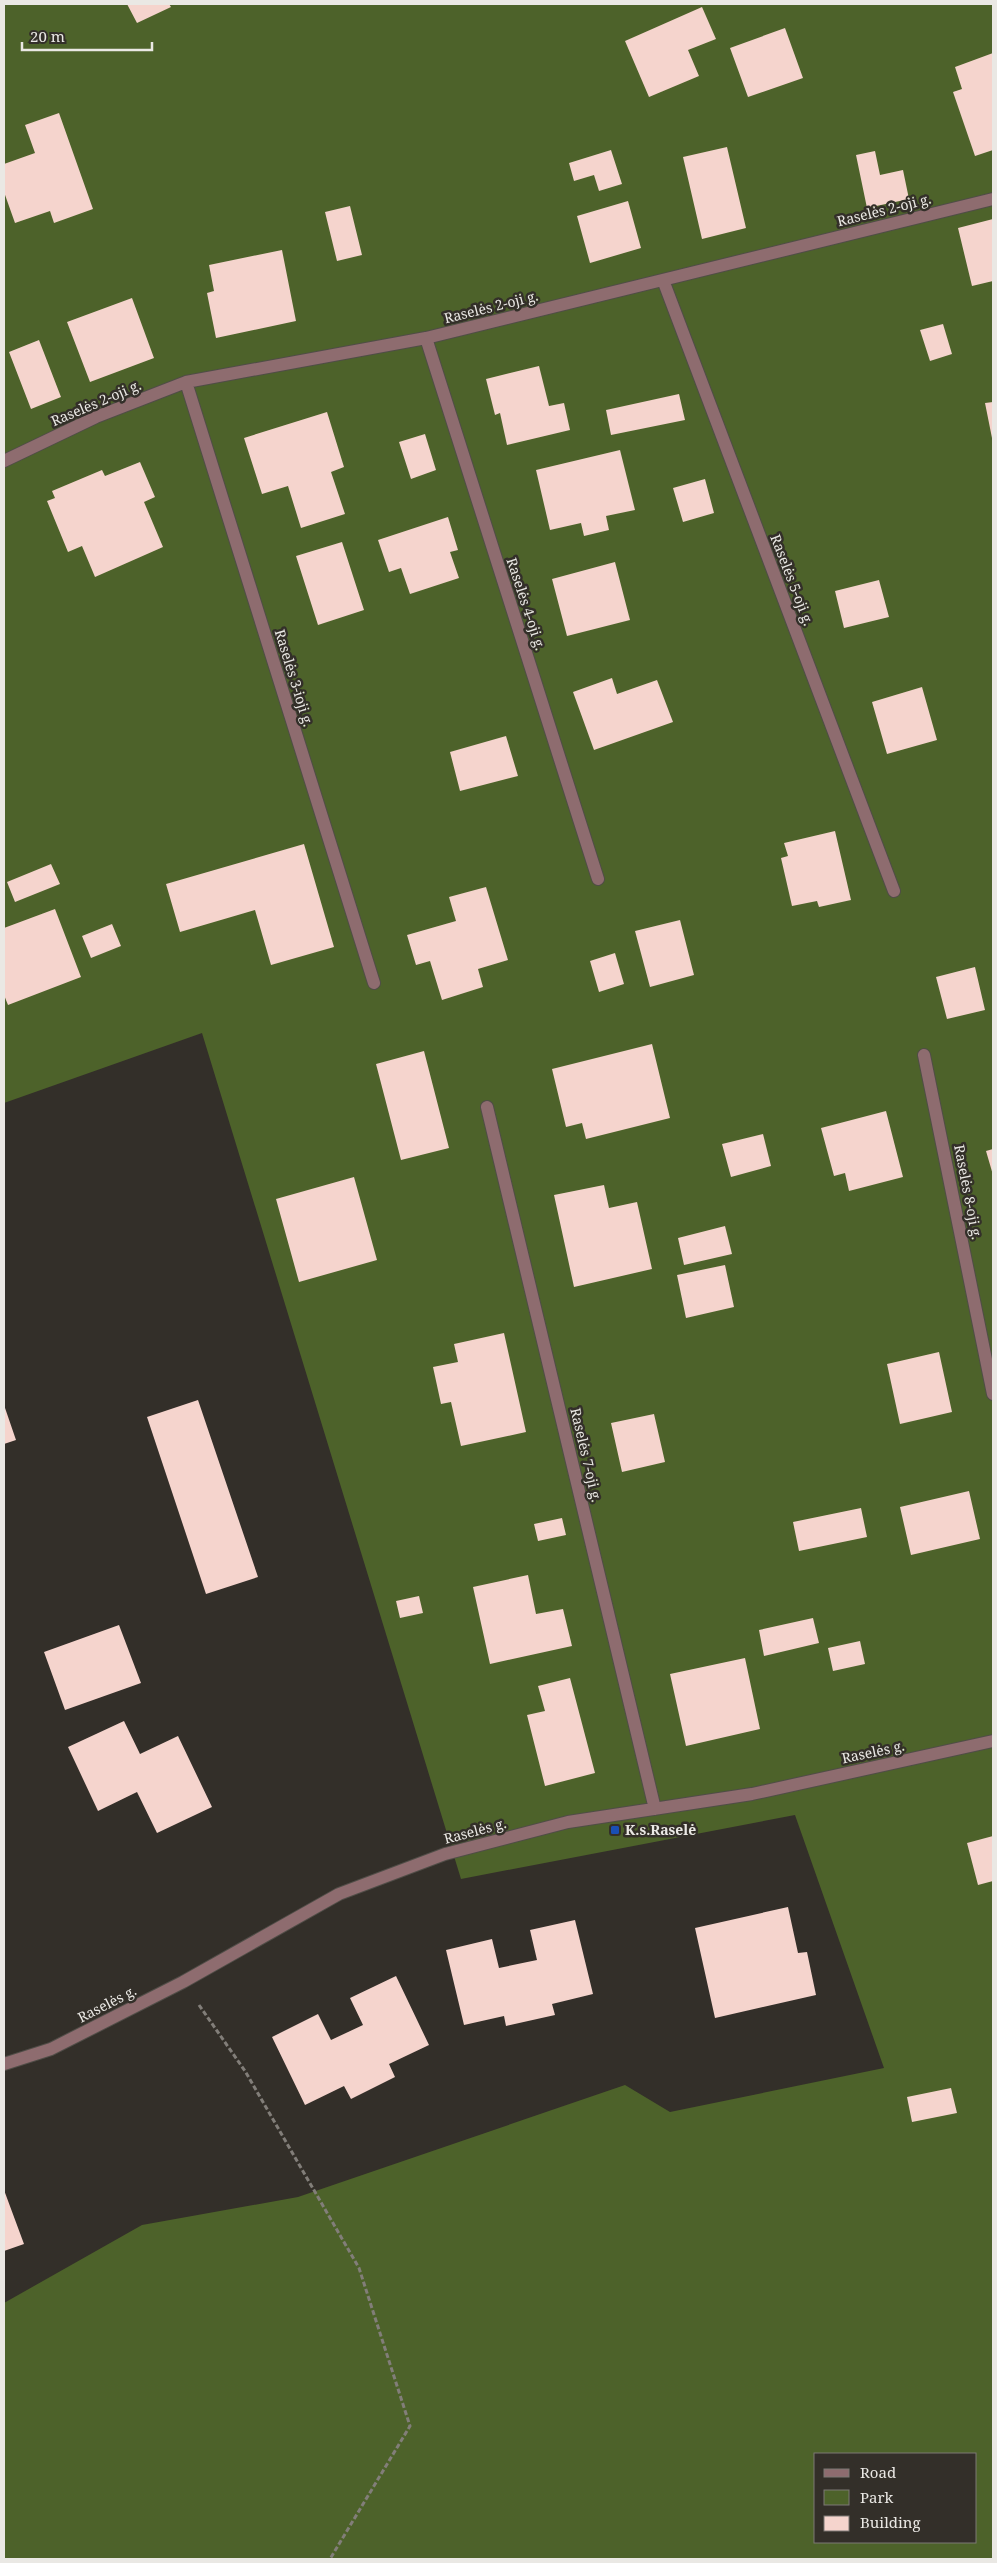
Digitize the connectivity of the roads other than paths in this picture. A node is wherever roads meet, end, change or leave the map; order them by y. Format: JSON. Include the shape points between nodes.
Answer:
{"nodes":[{"id":1,"x":993,"y":199,"type":"edge"},
{"id":2,"x":663,"y":280,"type":"junction"},
{"id":3,"x":426,"y":338,"type":"junction"},
{"id":4,"x":186,"y":382,"type":"junction"},
{"id":5,"x":4,"y":461,"type":"edge"},
{"id":6,"x":598,"y":879,"type":"dead end"},
{"id":7,"x":894,"y":891,"type":"dead end"},
{"id":8,"x":374,"y":983,"type":"dead end"},
{"id":9,"x":924,"y":1055,"type":"dead end"},
{"id":10,"x":487,"y":1107,"type":"dead end"},
{"id":11,"x":993,"y":1394,"type":"edge"},
{"id":12,"x":993,"y":1741,"type":"edge"},
{"id":13,"x":655,"y":1809,"type":"junction"},
{"id":14,"x":4,"y":2064,"type":"edge"}],
"edges":[{"from":1,"to":2,"type":"street","name":"Raselės 2-oji g."},
{"from":2,"to":3,"type":"street","name":"Raselės 2-oji g."},
{"from":2,"to":7,"type":"street","name":"Raselės 5-oji g."},
{"from":3,"to":4,"type":"street","name":"Raselės 2-oji g."},
{"from":3,"to":6,"type":"street","name":"Raselės 4-oji g."},
{"from":4,"to":5,"type":"street","name":"Raselės 2-oji g.","via":[[96,417]]},
{"from":4,"to":8,"type":"street","name":"Raselės 3-ioji g."},
{"from":9,"to":11,"type":"street","name":"Raselės 8-oji g."},
{"from":10,"to":13,"type":"street","name":"Raselės 7-oji g."},
{"from":12,"to":13,"type":"street","name":"Raselės g.","via":[[752,1794]]},
{"from":13,"to":14,"type":"street","name":"Raselės g.","via":[[568,1822],[436,1857],[339,1894],[182,1982],[51,2049]]}]}
